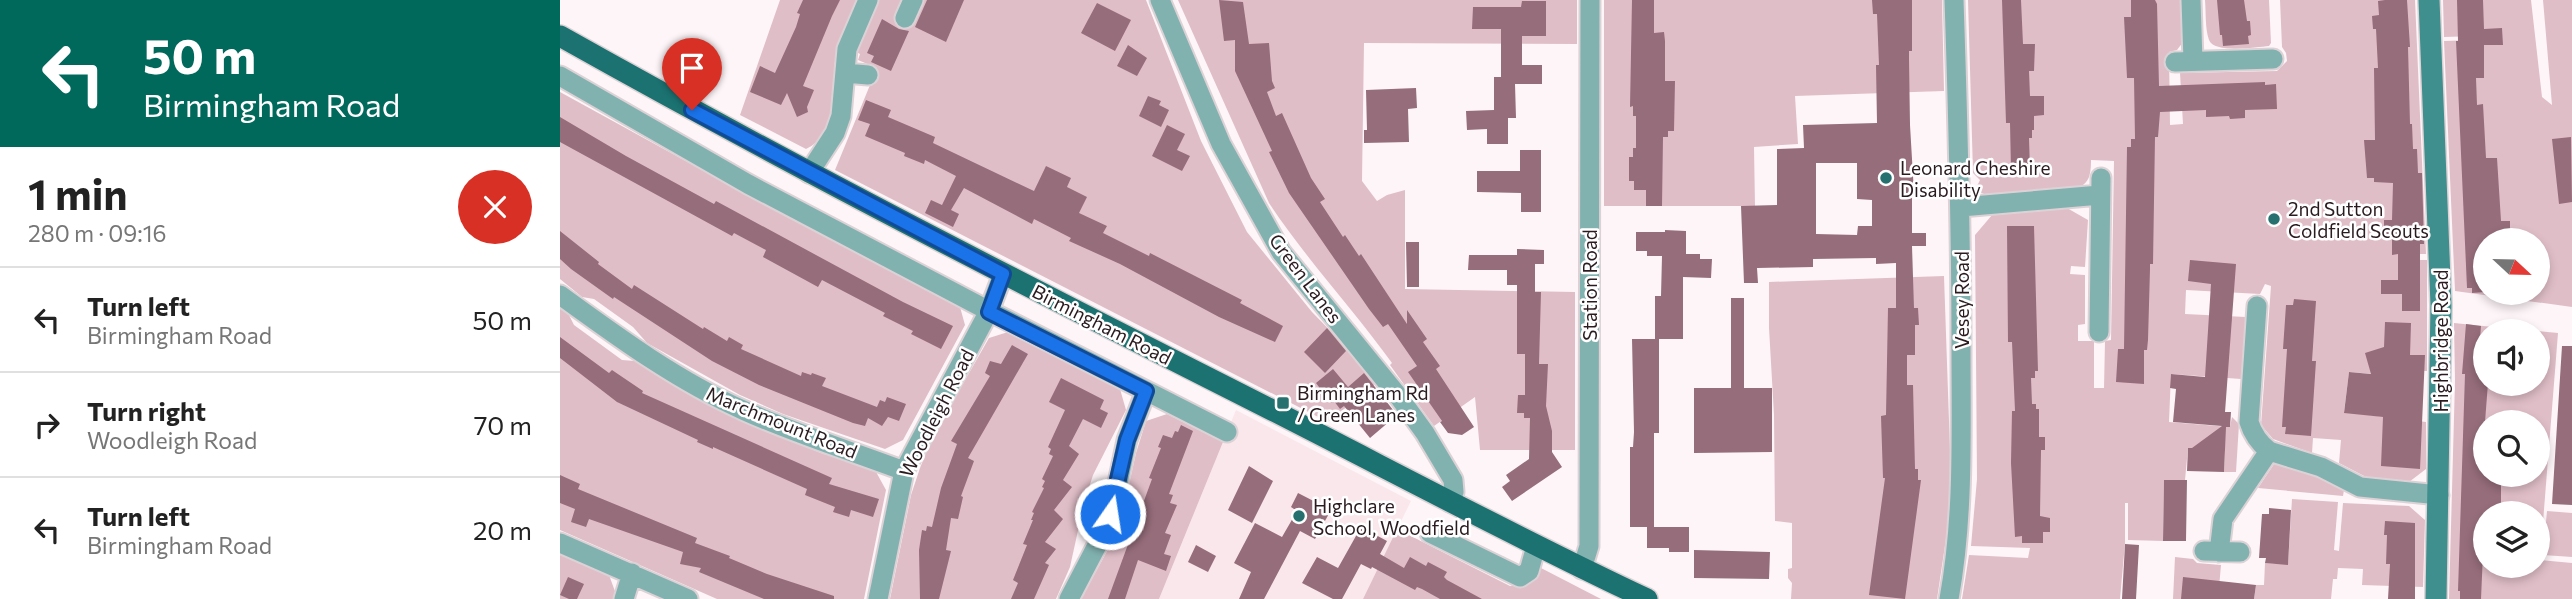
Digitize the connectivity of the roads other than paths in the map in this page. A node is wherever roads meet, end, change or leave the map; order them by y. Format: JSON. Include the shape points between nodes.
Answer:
{"nodes":[{"id":1,"x":869,"y":0,"type":"edge"},
{"id":2,"x":913,"y":0,"type":"edge"},
{"id":3,"x":1160,"y":0,"type":"edge"},
{"id":4,"x":1590,"y":0,"type":"edge"},
{"id":5,"x":1954,"y":0,"type":"edge"},
{"id":6,"x":2191,"y":0,"type":"edge"},
{"id":7,"x":2429,"y":0,"type":"edge"},
{"id":8,"x":905,"y":18,"type":"dead end"},
{"id":9,"x":560,"y":36,"type":"edge"},
{"id":10,"x":2273,"y":59,"type":"dead end"},
{"id":11,"x":845,"y":73,"type":"junction"},
{"id":12,"x":867,"y":75,"type":"dead end"},
{"id":13,"x":560,"y":76,"type":"edge"},
{"id":14,"x":809,"y":173,"type":"junction"},
{"id":15,"x":1961,"y":207,"type":"junction"},
{"id":16,"x":1003,"y":274,"type":"junction"},
{"id":17,"x":560,"y":295,"type":"edge"},
{"id":18,"x":2257,"y":306,"type":"dead end"},
{"id":19,"x":989,"y":312,"type":"junction"},
{"id":20,"x":2099,"y":332,"type":"dead end"},
{"id":21,"x":1146,"y":391,"type":"junction"},
{"id":22,"x":1227,"y":432,"type":"dead end"},
{"id":23,"x":2269,"y":451,"type":"junction"},
{"id":24,"x":904,"y":471,"type":"junction"},
{"id":25,"x":2439,"y":495,"type":"junction"},
{"id":26,"x":1450,"y":502,"type":"junction"},
{"id":27,"x":1430,"y":533,"type":"dead end"},
{"id":28,"x":560,"y":543,"type":"edge"},
{"id":29,"x":1536,"y":546,"type":"junction"},
{"id":30,"x":2240,"y":552,"type":"dead end"},
{"id":31,"x":1582,"y":569,"type":"junction"},
{"id":32,"x":632,"y":573,"type":"junction"},
{"id":33,"x":624,"y":599,"type":"edge"},
{"id":34,"x":688,"y":599,"type":"edge"},
{"id":35,"x":878,"y":599,"type":"edge"},
{"id":36,"x":1069,"y":599,"type":"edge"},
{"id":37,"x":1647,"y":599,"type":"edge"},
{"id":38,"x":1950,"y":599,"type":"edge"},
{"id":39,"x":2436,"y":599,"type":"edge"}],
"edges":[{"from":1,"to":11,"type":"street","via":[[847,48]]},
{"from":2,"to":8,"type":"street"},
{"from":3,"to":26,"type":"street","name":"Green Lanes","via":[[1221,144],[1281,252],[1425,433],[1454,480]]},
{"from":4,"to":31,"type":"street","name":"Station Road","via":[[1589,546]]},
{"from":5,"to":15,"type":"street","name":"Vesey Road"},
{"from":6,"to":10,"type":"street","via":[[2184,61]]},
{"from":7,"to":25,"type":"street","name":"Highbridge Road","via":[[2441,305]]},
{"from":9,"to":14,"type":"main road","name":"Birmingham Road"},
{"from":11,"to":12,"type":"street"},
{"from":11,"to":14,"type":"street","via":[[841,116]]},
{"from":13,"to":19,"type":"street","name":"Birmingham Road","via":[[748,184]]},
{"from":14,"to":16,"type":"main road","name":"Birmingham Road"},
{"from":15,"to":20,"type":"street","via":[[2101,187]]},
{"from":15,"to":38,"type":"street","name":"Vesey Road","via":[[1962,478]]},
{"from":16,"to":19,"type":"street","name":"Woodleigh Road"},
{"from":16,"to":26,"type":"main road","name":"Birmingham Road"},
{"from":17,"to":24,"type":"street","name":"Marchmount Road","via":[[708,393]]},
{"from":18,"to":23,"type":"street","via":[[2249,422],[2252,433]]},
{"from":19,"to":21,"type":"street","name":"Birmingham Road"},
{"from":19,"to":24,"type":"street","name":"Woodleigh Road"},
{"from":21,"to":22,"type":"street","name":"Birmingham Road"},
{"from":21,"to":36,"type":"street","via":[[1127,440],[1104,532]]},
{"from":23,"to":25,"type":"street","via":[[2321,467],[2370,490]]},
{"from":23,"to":30,"type":"street","via":[[2223,519],[2211,551]]},
{"from":24,"to":35,"type":"street","name":"Woodleigh Road"},
{"from":25,"to":39,"type":"street","name":"Highbridge Road"},
{"from":26,"to":29,"type":"main road","name":"Birmingham Road"},
{"from":27,"to":29,"type":"street","via":[[1520,577],[1529,571]]},
{"from":28,"to":32,"type":"street"},
{"from":29,"to":31,"type":"main road","name":"Birmingham Road"},
{"from":31,"to":37,"type":"main road","name":"Birmingham Road"},
{"from":32,"to":33,"type":"street"},
{"from":32,"to":34,"type":"street"}]}
